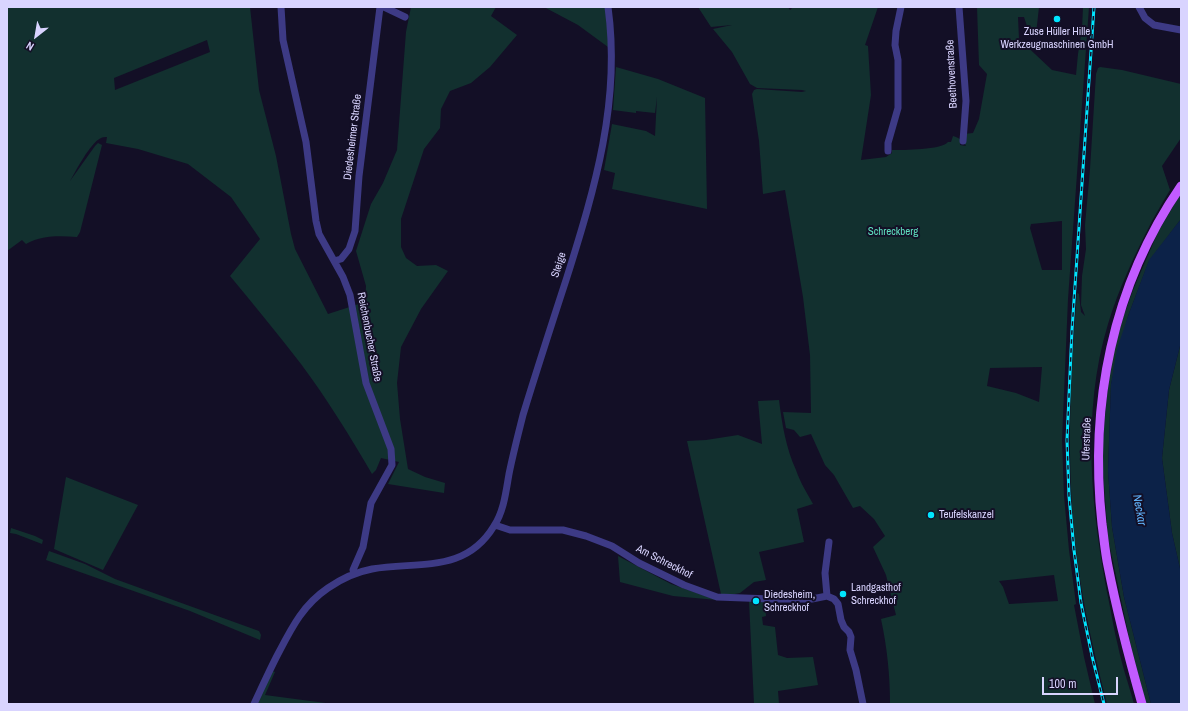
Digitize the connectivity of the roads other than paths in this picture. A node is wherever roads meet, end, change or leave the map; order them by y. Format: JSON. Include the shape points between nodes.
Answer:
{"nodes":[{"id":1,"x":281,"y":7,"type":"edge"},
{"id":2,"x":380,"y":7,"type":"edge"},
{"id":3,"x":384,"y":7,"type":"edge"},
{"id":4,"x":608,"y":7,"type":"edge"},
{"id":5,"x":901,"y":7,"type":"edge"},
{"id":6,"x":959,"y":7,"type":"edge"},
{"id":7,"x":1139,"y":7,"type":"edge"},
{"id":8,"x":405,"y":17,"type":"dead end"},
{"id":9,"x":1181,"y":30,"type":"edge"},
{"id":10,"x":963,"y":141,"type":"dead end"},
{"id":11,"x":888,"y":151,"type":"dead end"},
{"id":12,"x":1181,"y":186,"type":"edge"},
{"id":13,"x":334,"y":261,"type":"junction"},
{"id":14,"x":495,"y":525,"type":"junction"},
{"id":15,"x":829,"y":542,"type":"dead end"},
{"id":16,"x":354,"y":574,"type":"junction"},
{"id":17,"x":827,"y":596,"type":"junction"},
{"id":18,"x":254,"y":704,"type":"edge"},
{"id":19,"x":863,"y":704,"type":"edge"},
{"id":20,"x":1142,"y":704,"type":"edge"}],
"edges":[{"from":1,"to":13,"type":"street","name":"Reichenbucher Straße","via":[[283,40],[306,142],[316,221],[319,234]]},
{"from":2,"to":13,"type":"street","name":"Diedesheimer Straße","via":[[359,176],[355,231],[349,249],[341,259]]},
{"from":3,"to":8,"type":"street"},
{"from":4,"to":14,"type":"street","name":"Steige","via":[[612,50],[608,116],[603,148],[583,225],[522,415],[503,502]]},
{"from":5,"to":11,"type":"street","via":[[895,45],[898,60],[898,108]]},
{"from":6,"to":10,"type":"street","name":"Beethovenstraße","via":[[966,101]]},
{"from":7,"to":9,"type":"street","via":[[1145,18],[1154,25]]},
{"from":12,"to":20,"type":"main road","name":"Uferstraße","via":[[1161,218],[1126,290],[1108,355],[1100,413],[1098,472],[1108,565]]},
{"from":13,"to":16,"type":"street","name":"Reichenbucher Straße","via":[[350,295],[366,383],[391,449],[392,465],[371,503],[363,547],[353,570]]},
{"from":14,"to":16,"type":"street","name":"Steige","via":[[482,542],[471,550],[444,562],[371,569]]},
{"from":14,"to":17,"type":"street","name":"Am Schreckhof","via":[[510,530],[563,530],[586,536],[612,546],[639,563],[684,585],[716,597],[812,599]]},
{"from":15,"to":17,"type":"street","via":[[825,573]]},
{"from":16,"to":18,"type":"street","name":"Steige","via":[[327,588],[301,613]]},
{"from":17,"to":19,"type":"street","via":[[837,601],[841,620],[851,637],[850,650]]}]}
